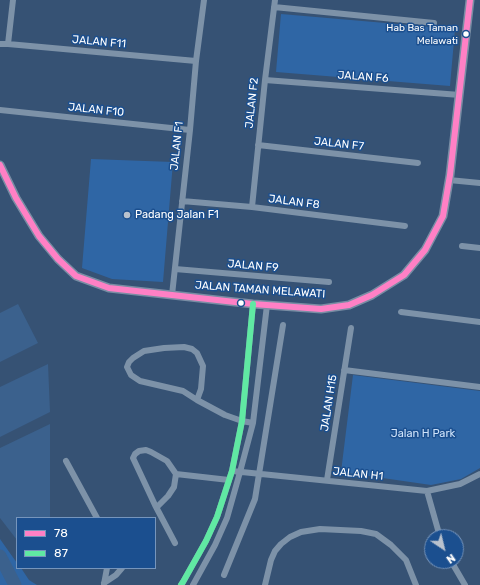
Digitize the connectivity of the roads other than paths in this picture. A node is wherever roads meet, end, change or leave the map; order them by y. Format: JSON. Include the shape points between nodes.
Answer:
{"nodes":[{"id":1,"x":13,"y":0,"type":"edge"},
{"id":2,"x":204,"y":0,"type":"edge"},
{"id":3,"x":275,"y":0,"type":"edge"},
{"id":4,"x":470,"y":0,"type":"edge"},
{"id":5,"x":274,"y":7,"type":"junction"},
{"id":6,"x":434,"y":23,"type":"dead end"},
{"id":7,"x":0,"y":44,"type":"edge"},
{"id":8,"x":8,"y":44,"type":"junction"},
{"id":9,"x":196,"y":61,"type":"junction"},
{"id":10,"x":265,"y":80,"type":"junction"},
{"id":11,"x":460,"y":94,"type":"junction"},
{"id":12,"x":0,"y":110,"type":"edge"},
{"id":13,"x":190,"y":130,"type":"junction"},
{"id":14,"x":258,"y":145,"type":"junction"},
{"id":15,"x":418,"y":163,"type":"dead end"},
{"id":16,"x":0,"y":165,"type":"edge"},
{"id":17,"x":449,"y":180,"type":"junction"},
{"id":18,"x":480,"y":183,"type":"edge"},
{"id":19,"x":182,"y":201,"type":"junction"},
{"id":20,"x":252,"y":207,"type":"junction"},
{"id":21,"x":405,"y":226,"type":"dead end"},
{"id":22,"x":462,"y":246,"type":"dead end"},
{"id":23,"x":480,"y":248,"type":"edge"},
{"id":24,"x":175,"y":269,"type":"junction"},
{"id":25,"x":329,"y":282,"type":"dead end"},
{"id":26,"x":172,"y":295,"type":"junction"},
{"id":27,"x":254,"y":304,"type":"junction"},
{"id":28,"x":267,"y":305,"type":"junction"},
{"id":29,"x":401,"y":312,"type":"dead end"},
{"id":30,"x":480,"y":322,"type":"edge"},
{"id":31,"x":283,"y":324,"type":"dead end"},
{"id":32,"x":351,"y":328,"type":"dead end"},
{"id":33,"x":344,"y":370,"type":"junction"},
{"id":34,"x":480,"y":387,"type":"edge"},
{"id":35,"x":197,"y":400,"type":"junction"},
{"id":36,"x":242,"y":421,"type":"junction"},
{"id":37,"x":253,"y":423,"type":"junction"},
{"id":38,"x":66,"y":461,"type":"dead end"},
{"id":39,"x":232,"y":471,"type":"junction"},
{"id":40,"x":240,"y":472,"type":"junction"},
{"id":41,"x":176,"y":474,"type":"junction"},
{"id":42,"x":259,"y":474,"type":"junction"},
{"id":43,"x":480,"y":474,"type":"edge"},
{"id":44,"x":229,"y":480,"type":"junction"},
{"id":45,"x":327,"y":480,"type":"junction"},
{"id":46,"x":427,"y":491,"type":"junction"},
{"id":47,"x":156,"y":507,"type":"junction"},
{"id":48,"x":96,"y":517,"type":"edge"},
{"id":49,"x":438,"y":529,"type":"edge"},
{"id":50,"x":175,"y":543,"type":"dead end"},
{"id":51,"x":107,"y":569,"type":"edge"},
{"id":52,"x":121,"y":569,"type":"edge"},
{"id":53,"x":456,"y":569,"type":"edge"},
{"id":54,"x":224,"y":575,"type":"dead end"},
{"id":55,"x":104,"y":584,"type":"edge"},
{"id":56,"x":181,"y":585,"type":"edge"},
{"id":57,"x":193,"y":585,"type":"edge"},
{"id":58,"x":266,"y":585,"type":"edge"},
{"id":59,"x":416,"y":585,"type":"edge"},
{"id":60,"x":465,"y":585,"type":"edge"}],
"edges":[{"from":1,"to":8,"type":"street"},
{"from":2,"to":9,"type":"street","name":"JALAN F1"},
{"from":3,"to":5,"type":"street","name":"JALAN F2"},
{"from":4,"to":11,"type":"main road","name":"JALAN TAMAN MELAWATI"},
{"from":5,"to":6,"type":"street"},
{"from":5,"to":10,"type":"street","name":"JALAN F2"},
{"from":7,"to":8,"type":"street","name":"JALAN F11"},
{"from":8,"to":9,"type":"street","name":"JALAN F11"},
{"from":9,"to":13,"type":"street","name":"JALAN F1"},
{"from":10,"to":11,"type":"street","name":"JALAN F6"},
{"from":10,"to":14,"type":"street","name":"JALAN F2"},
{"from":11,"to":17,"type":"main road","name":"JALAN TAMAN MELAWATI"},
{"from":12,"to":13,"type":"street","name":"JALAN F10"},
{"from":13,"to":19,"type":"street","name":"JALAN F1"},
{"from":14,"to":15,"type":"street","name":"JALAN F7"},
{"from":14,"to":20,"type":"street","name":"JALAN F2"},
{"from":16,"to":26,"type":"main road","name":"JALAN TAMAN MELAWATI","via":[[39,236],[76,276],[109,288]]},
{"from":17,"to":18,"type":"street"},
{"from":17,"to":28,"type":"main road","name":"JALAN TAMAN MELAWATI","via":[[443,216],[425,250],[404,276],[349,305],[321,309]]},
{"from":19,"to":20,"type":"street","name":"JALAN F8"},
{"from":19,"to":24,"type":"street","name":"JALAN F1"},
{"from":20,"to":21,"type":"street","name":"JALAN F8"},
{"from":22,"to":23,"type":"street"},
{"from":24,"to":25,"type":"street","name":"JALAN F9"},
{"from":24,"to":26,"type":"street","name":"JALAN F1"},
{"from":26,"to":27,"type":"main road","name":"JALAN TAMAN MELAWATI"},
{"from":27,"to":28,"type":"main road","name":"JALAN TAMAN MELAWATI"},
{"from":27,"to":36,"type":"street"},
{"from":28,"to":37,"type":"street"},
{"from":29,"to":30,"type":"street"},
{"from":31,"to":42,"type":"street"},
{"from":32,"to":33,"type":"street","name":"JALAN H15"},
{"from":33,"to":34,"type":"street"},
{"from":33,"to":45,"type":"street","name":"JALAN H15"},
{"from":35,"to":35,"type":"street","via":[[201,389],[202,366],[197,353],[192,349],[184,347],[144,351],[129,362],[127,367],[131,375],[140,381],[183,391]]},
{"from":35,"to":36,"type":"street"},
{"from":36,"to":37,"type":"street"},
{"from":36,"to":39,"type":"street"},
{"from":37,"to":40,"type":"street"},
{"from":38,"to":48,"type":"street"},
{"from":39,"to":40,"type":"street","name":"JALAN H1"},
{"from":39,"to":44,"type":"street"},
{"from":40,"to":42,"type":"street","name":"JALAN H1"},
{"from":40,"to":57,"type":"street","via":[[215,545]]},
{"from":41,"to":44,"type":"street"},
{"from":41,"to":47,"type":"street","via":[[174,487]]},
{"from":41,"to":47,"type":"street","via":[[166,460],[151,452],[140,450],[135,454],[133,458]]},
{"from":42,"to":45,"type":"street","name":"JALAN H1"},
{"from":42,"to":54,"type":"street","via":[[255,499]]},
{"from":43,"to":46,"type":"street","name":"JALAN H1","via":[[460,484]]},
{"from":44,"to":56,"type":"street","via":[[217,517]]},
{"from":45,"to":46,"type":"street","name":"JALAN H1"},
{"from":46,"to":49,"type":"street"},
{"from":47,"to":50,"type":"street"},
{"from":51,"to":55,"type":"street"},
{"from":52,"to":55,"type":"street"},
{"from":53,"to":60,"type":"street"},
{"from":58,"to":59,"type":"street","via":[[271,560],[281,544],[301,532],[320,528],[376,534],[406,560]]}]}
